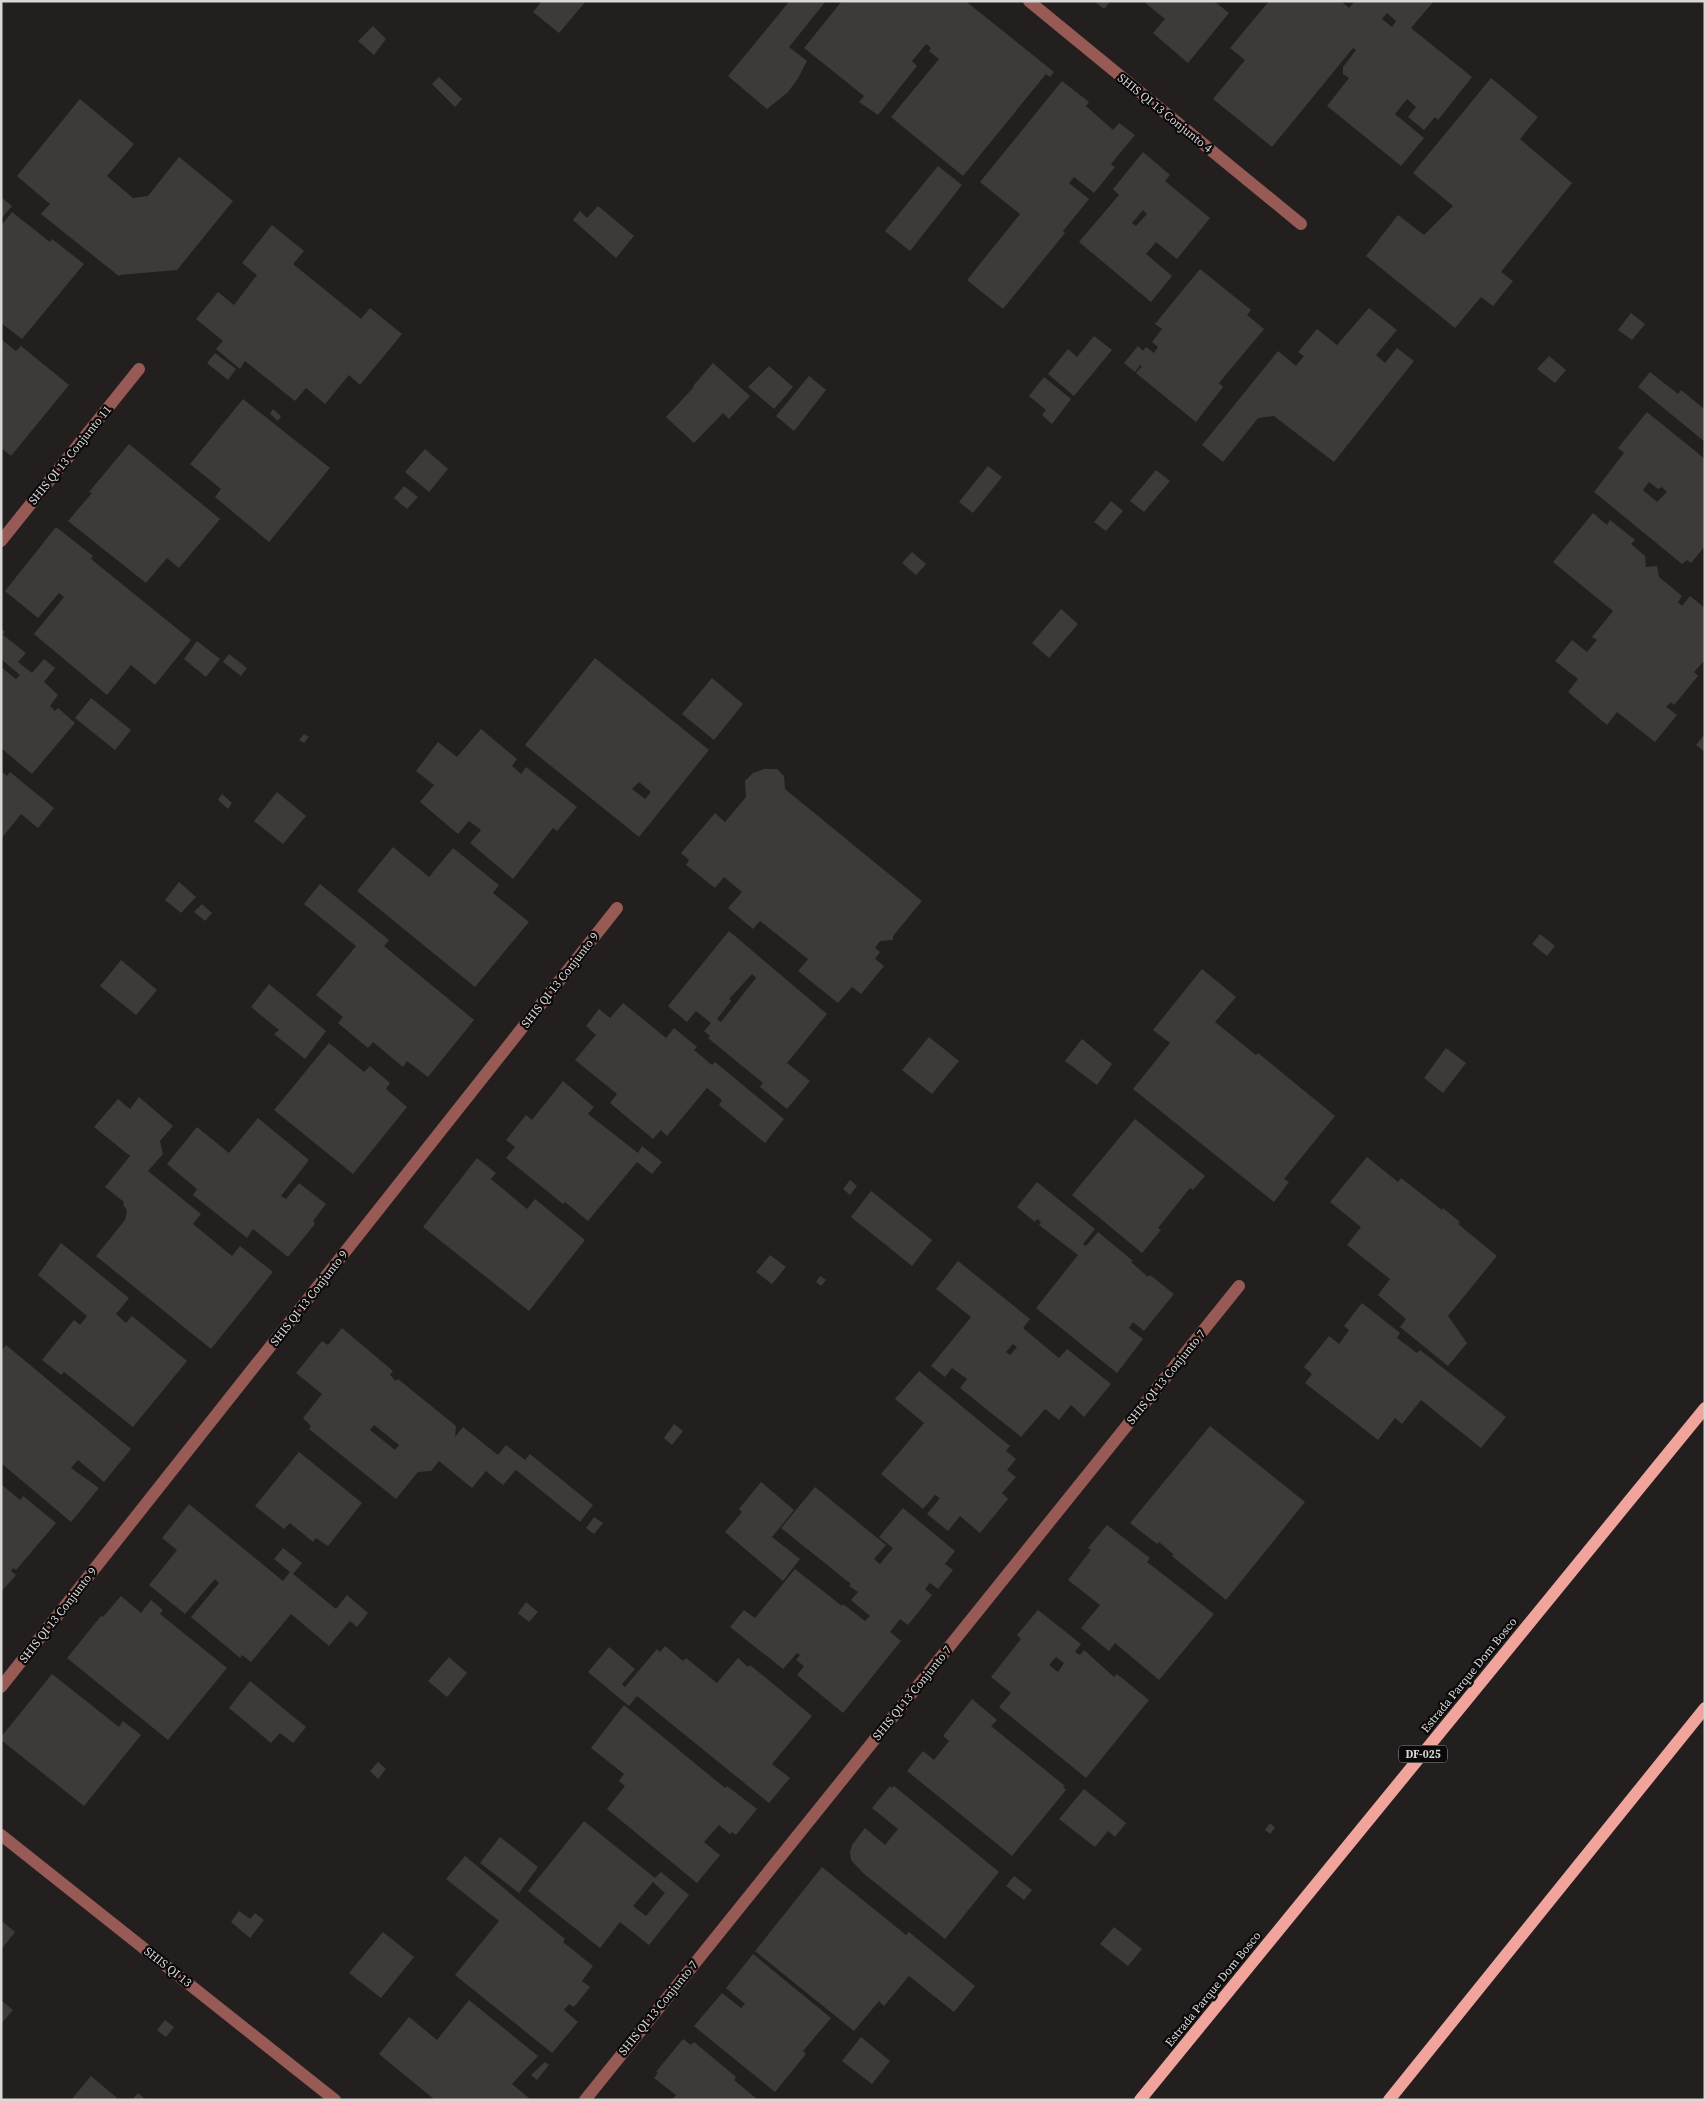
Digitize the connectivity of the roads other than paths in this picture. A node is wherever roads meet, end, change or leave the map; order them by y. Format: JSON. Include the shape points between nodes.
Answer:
{"nodes":[{"id":1,"x":1029,"y":1,"type":"edge"},
{"id":2,"x":1301,"y":224,"type":"dead end"},
{"id":3,"x":139,"y":369,"type":"dead end"},
{"id":4,"x":1,"y":541,"type":"edge"},
{"id":5,"x":617,"y":908,"type":"dead end"},
{"id":6,"x":1239,"y":1286,"type":"dead end"},
{"id":7,"x":1705,"y":1408,"type":"edge"},
{"id":8,"x":1,"y":1687,"type":"edge"},
{"id":9,"x":1705,"y":1708,"type":"edge"},
{"id":10,"x":1,"y":1835,"type":"edge"},
{"id":11,"x":335,"y":2100,"type":"edge"},
{"id":12,"x":585,"y":2100,"type":"edge"},
{"id":13,"x":1140,"y":2100,"type":"edge"},
{"id":14,"x":1389,"y":2100,"type":"edge"}],
"edges":[{"from":1,"to":2,"type":"street","name":"SHIS QI 13 Conjunto 4"},
{"from":3,"to":4,"type":"street","name":"SHIS QI 13 Conjunto 11"},
{"from":5,"to":8,"type":"street","name":"SHIS QI 13 Conjunto 9"},
{"from":6,"to":12,"type":"street","name":"SHIS QI 13 Conjunto 7"},
{"from":7,"to":13,"type":"main road","name":"Estrada Parque Dom Bosco","number":"DF-025"},
{"from":9,"to":14,"type":"main road"},
{"from":10,"to":11,"type":"street","name":"SHIS QI 13"}]}
